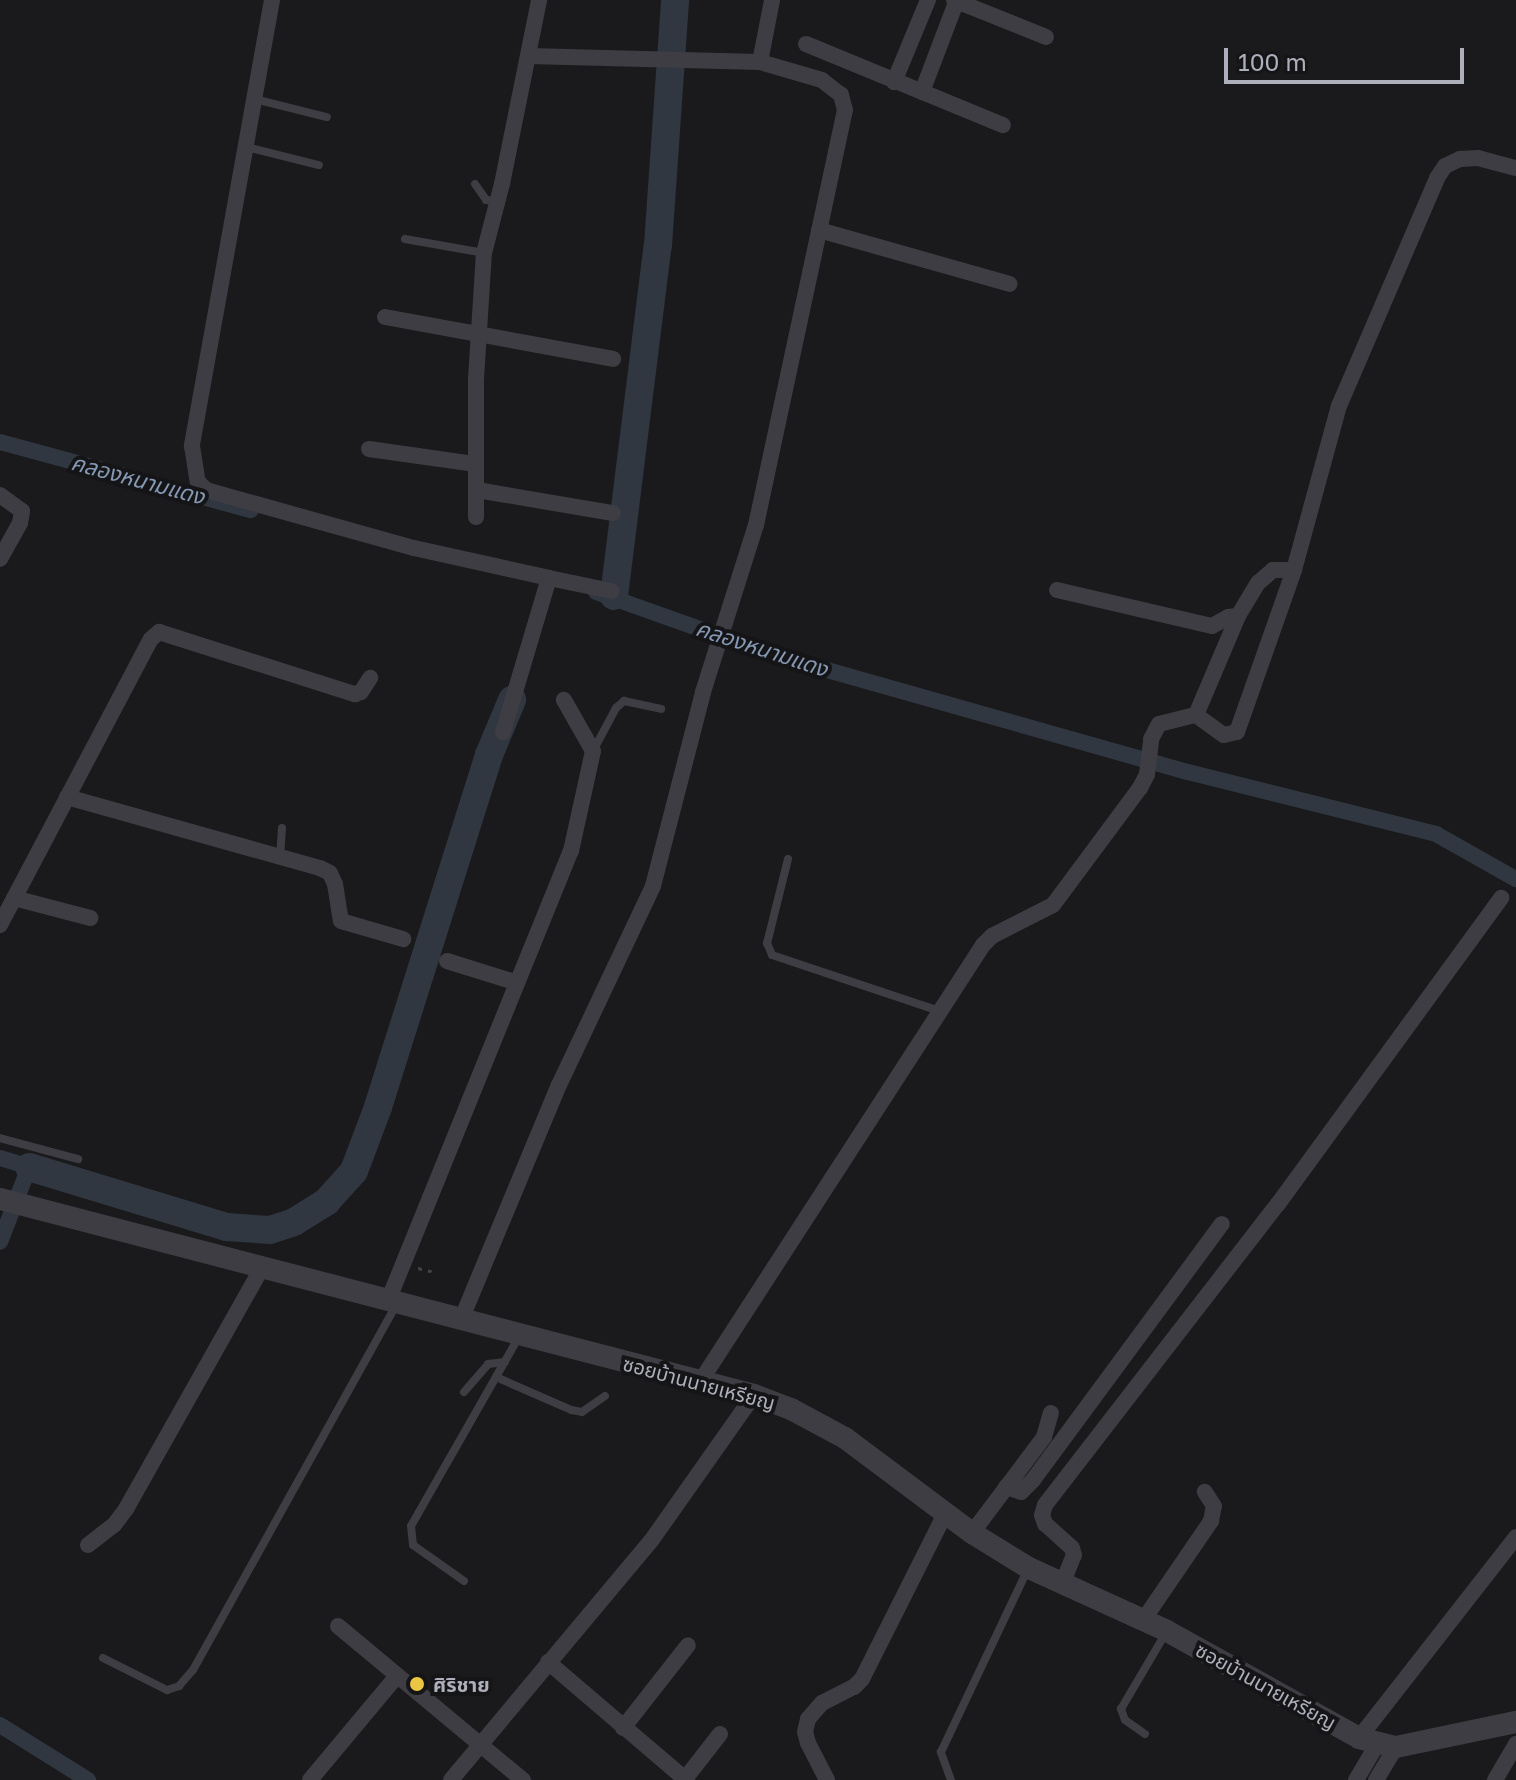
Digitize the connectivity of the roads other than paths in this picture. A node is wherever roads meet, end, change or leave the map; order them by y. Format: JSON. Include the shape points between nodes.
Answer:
{"nodes":[{"id":1,"x":272,"y":0,"type":"edge"},
{"id":2,"x":539,"y":0,"type":"edge"},
{"id":3,"x":772,"y":0,"type":"edge"},
{"id":4,"x":928,"y":0,"type":"edge"},
{"id":5,"x":956,"y":0,"type":"edge"},
{"id":6,"x":1046,"y":37,"type":"dead end"},
{"id":7,"x":806,"y":44,"type":"dead end"},
{"id":8,"x":528,"y":56,"type":"junction"},
{"id":9,"x":760,"y":62,"type":"junction"},
{"id":10,"x":894,"y":82,"type":"junction"},
{"id":11,"x":922,"y":92,"type":"junction"},
{"id":12,"x":253,"y":99,"type":"junction"},
{"id":13,"x":327,"y":117,"type":"dead end"},
{"id":14,"x":1003,"y":125,"type":"dead end"},
{"id":15,"x":243,"y":147,"type":"junction"},
{"id":16,"x":319,"y":165,"type":"dead end"},
{"id":17,"x":1516,"y":168,"type":"edge"},
{"id":18,"x":475,"y":184,"type":"dead end"},
{"id":19,"x":497,"y":201,"type":"junction"},
{"id":20,"x":819,"y":230,"type":"junction"},
{"id":21,"x":405,"y":239,"type":"dead end"},
{"id":22,"x":484,"y":253,"type":"junction"},
{"id":23,"x":1010,"y":284,"type":"dead end"},
{"id":24,"x":385,"y":317,"type":"dead end"},
{"id":25,"x":477,"y":335,"type":"junction"},
{"id":26,"x":613,"y":359,"type":"dead end"},
{"id":27,"x":369,"y":449,"type":"dead end"},
{"id":28,"x":474,"y":464,"type":"junction"},
{"id":29,"x":477,"y":490,"type":"junction"},
{"id":30,"x":0,"y":495,"type":"edge"},
{"id":31,"x":613,"y":513,"type":"dead end"},
{"id":32,"x":476,"y":517,"type":"dead end"},
{"id":33,"x":0,"y":559,"type":"edge"},
{"id":34,"x":1294,"y":570,"type":"junction"},
{"id":35,"x":549,"y":579,"type":"junction"},
{"id":36,"x":1057,"y":590,"type":"dead end"},
{"id":37,"x":612,"y":591,"type":"dead end"},
{"id":38,"x":1238,"y":616,"type":"junction"},
{"id":39,"x":370,"y":678,"type":"dead end"},
{"id":40,"x":564,"y":700,"type":"dead end"},
{"id":41,"x":661,"y":709,"type":"dead end"},
{"id":42,"x":1196,"y":715,"type":"junction"},
{"id":43,"x":503,"y":732,"type":"dead end"},
{"id":44,"x":593,"y":751,"type":"junction"},
{"id":45,"x":67,"y":797,"type":"junction"},
{"id":46,"x":282,"y":828,"type":"dead end"},
{"id":47,"x":280,"y":857,"type":"junction"},
{"id":48,"x":788,"y":859,"type":"dead end"},
{"id":49,"x":14,"y":898,"type":"junction"},
{"id":50,"x":1501,"y":898,"type":"dead end"},
{"id":51,"x":90,"y":918,"type":"dead end"},
{"id":52,"x":0,"y":925,"type":"edge"},
{"id":53,"x":403,"y":939,"type":"dead end"},
{"id":54,"x":447,"y":961,"type":"dead end"},
{"id":55,"x":515,"y":982,"type":"junction"},
{"id":56,"x":939,"y":1011,"type":"junction"},
{"id":57,"x":0,"y":1138,"type":"edge"},
{"id":58,"x":78,"y":1159,"type":"dead end"},
{"id":59,"x":6,"y":1201,"type":"edge"},
{"id":60,"x":1222,"y":1224,"type":"dead end"},
{"id":61,"x":262,"y":1268,"type":"junction"},
{"id":62,"x":393,"y":1302,"type":"junction"},
{"id":63,"x":461,"y":1320,"type":"junction"},
{"id":64,"x":520,"y":1335,"type":"junction"},
{"id":65,"x":505,"y":1362,"type":"junction"},
{"id":66,"x":496,"y":1377,"type":"junction"},
{"id":67,"x":700,"y":1382,"type":"junction"},
{"id":68,"x":464,"y":1392,"type":"dead end"},
{"id":69,"x":754,"y":1395,"type":"junction"},
{"id":70,"x":605,"y":1396,"type":"dead end"},
{"id":71,"x":1051,"y":1413,"type":"dead end"},
{"id":72,"x":1006,"y":1487,"type":"junction"},
{"id":73,"x":1205,"y":1492,"type":"dead end"},
{"id":74,"x":946,"y":1512,"type":"junction"},
{"id":75,"x":972,"y":1533,"type":"junction"},
{"id":76,"x":1516,"y":1537,"type":"edge"},
{"id":77,"x":88,"y":1545,"type":"dead end"},
{"id":78,"x":1029,"y":1568,"type":"junction"},
{"id":79,"x":464,"y":1581,"type":"dead end"},
{"id":80,"x":1063,"y":1582,"type":"junction"},
{"id":81,"x":1144,"y":1619,"type":"junction"},
{"id":82,"x":338,"y":1626,"type":"dead end"},
{"id":83,"x":1167,"y":1631,"type":"junction"},
{"id":84,"x":688,"y":1645,"type":"dead end"},
{"id":85,"x":103,"y":1658,"type":"dead end"},
{"id":86,"x":548,"y":1662,"type":"junction"},
{"id":87,"x":397,"y":1676,"type":"junction"},
{"id":88,"x":1516,"y":1722,"type":"edge"},
{"id":89,"x":623,"y":1728,"type":"junction"},
{"id":90,"x":720,"y":1734,"type":"dead end"},
{"id":91,"x":1145,"y":1734,"type":"dead end"},
{"id":92,"x":1377,"y":1742,"type":"junction"},
{"id":93,"x":481,"y":1743,"type":"junction"},
{"id":94,"x":1516,"y":1744,"type":"edge"},
{"id":95,"x":310,"y":1780,"type":"edge"},
{"id":96,"x":451,"y":1780,"type":"edge"},
{"id":97,"x":523,"y":1780,"type":"edge"},
{"id":98,"x":685,"y":1780,"type":"edge"},
{"id":99,"x":827,"y":1780,"type":"edge"},
{"id":100,"x":951,"y":1780,"type":"edge"},
{"id":101,"x":1356,"y":1780,"type":"edge"},
{"id":102,"x":1376,"y":1780,"type":"edge"},
{"id":103,"x":1495,"y":1780,"type":"edge"}],
"edges":[{"from":1,"to":12,"type":"street"},
{"from":2,"to":8,"type":"street"},
{"from":3,"to":9,"type":"street"},
{"from":4,"to":10,"type":"street"},
{"from":5,"to":6,"type":"street"},
{"from":5,"to":11,"type":"street"},
{"from":7,"to":10,"type":"street"},
{"from":8,"to":9,"type":"street"},
{"from":8,"to":19,"type":"street"},
{"from":9,"to":20,"type":"street","via":[[822,80],[841,95],[845,110]]},
{"from":10,"to":11,"type":"street"},
{"from":11,"to":14,"type":"street"},
{"from":12,"to":13,"type":"lane"},
{"from":12,"to":15,"type":"street"},
{"from":15,"to":16,"type":"lane"},
{"from":15,"to":35,"type":"street","via":[[192,446],[198,482],[206,490],[414,548]]},
{"from":17,"to":34,"type":"street","via":[[1460,159],[1445,166],[1437,178],[1339,406]]},
{"from":18,"to":19,"type":"lane","via":[[486,200]]},
{"from":19,"to":22,"type":"street"},
{"from":20,"to":23,"type":"street"},
{"from":20,"to":63,"type":"street","via":[[756,525],[703,692],[653,886],[559,1085]]},
{"from":21,"to":22,"type":"lane"},
{"from":22,"to":25,"type":"street"},
{"from":24,"to":25,"type":"street"},
{"from":25,"to":26,"type":"street"},
{"from":25,"to":28,"type":"street"},
{"from":27,"to":28,"type":"street"},
{"from":28,"to":29,"type":"street"},
{"from":29,"to":31,"type":"street"},
{"from":29,"to":32,"type":"street"},
{"from":30,"to":33,"type":"street","via":[[22,511]]},
{"from":34,"to":38,"type":"street","via":[[1273,570],[1258,583]]},
{"from":34,"to":42,"type":"street","via":[[1237,732],[1224,735]]},
{"from":35,"to":37,"type":"street"},
{"from":35,"to":43,"type":"street"},
{"from":36,"to":38,"type":"street","via":[[1212,626]]},
{"from":38,"to":42,"type":"street"},
{"from":39,"to":45,"type":"street","via":[[355,694],[159,632]]},
{"from":40,"to":44,"type":"street"},
{"from":41,"to":44,"type":"lane","via":[[624,701]]},
{"from":42,"to":56,"type":"street","via":[[1159,724],[1151,739],[1147,774],[1053,905],[992,936]]},
{"from":44,"to":55,"type":"street","via":[[571,851]]},
{"from":45,"to":47,"type":"street"},
{"from":45,"to":49,"type":"street"},
{"from":46,"to":47,"type":"lane"},
{"from":47,"to":53,"type":"street","via":[[330,873],[341,921]]},
{"from":48,"to":56,"type":"lane","via":[[767,943],[772,955]]},
{"from":49,"to":51,"type":"street"},
{"from":49,"to":52,"type":"street"},
{"from":50,"to":80,"type":"street","via":[[1278,1204],[1045,1505],[1045,1524],[1074,1555]]},
{"from":54,"to":55,"type":"street"},
{"from":55,"to":62,"type":"street"},
{"from":56,"to":67,"type":"street"},
{"from":57,"to":58,"type":"lane"},
{"from":59,"to":61,"type":"street","name":"ซอยบ้านนายเหรียญ"},
{"from":60,"to":72,"type":"street","via":[[1033,1480],[1021,1492]]},
{"from":61,"to":62,"type":"street","name":"ซอยบ้านนายเหรียญ"},
{"from":61,"to":77,"type":"street","via":[[126,1509]]},
{"from":62,"to":63,"type":"street","name":"ซอยบ้านนายเหรียญ"},
{"from":62,"to":85,"type":"lane","via":[[193,1670],[179,1686],[167,1690]]},
{"from":63,"to":64,"type":"street","name":"ซอยบ้านนายเหรียญ"},
{"from":64,"to":65,"type":"lane"},
{"from":64,"to":67,"type":"street","name":"ซอยบ้านนายเหรียญ"},
{"from":65,"to":66,"type":"lane"},
{"from":65,"to":68,"type":"lane","via":[[488,1364]]},
{"from":66,"to":70,"type":"lane","via":[[582,1412]]},
{"from":66,"to":79,"type":"lane","via":[[411,1526],[413,1545]]},
{"from":67,"to":69,"type":"street","name":"ซอยบ้านนายเหรียญ"},
{"from":69,"to":74,"type":"street","name":"ซอยบ้านนายเหรียญ","via":[[820,1422]]},
{"from":69,"to":86,"type":"street","via":[[651,1541]]},
{"from":71,"to":72,"type":"street","via":[[1050,1427]]},
{"from":72,"to":75,"type":"street"},
{"from":73,"to":81,"type":"street","via":[[1214,1506],[1211,1521]]},
{"from":74,"to":75,"type":"street","name":"ซอยบ้านนายเหรียญ"},
{"from":74,"to":99,"type":"street","via":[[862,1679],[822,1703],[808,1719],[808,1743]]},
{"from":75,"to":78,"type":"street","name":"ซอยบ้านนายเหรียญ"},
{"from":76,"to":92,"type":"street"},
{"from":78,"to":80,"type":"street","name":"ซอยบ้านนายเหรียญ"},
{"from":78,"to":100,"type":"lane","via":[[941,1752]]},
{"from":80,"to":81,"type":"street","name":"ซอยบ้านนายเหรียญ"},
{"from":81,"to":83,"type":"street","name":"ซอยบ้านนายเหรียญ"},
{"from":82,"to":87,"type":"street"},
{"from":83,"to":91,"type":"lane","via":[[1121,1709],[1125,1720]]},
{"from":83,"to":92,"type":"street","name":"ซอยบ้านนายเหรียญ"},
{"from":84,"to":89,"type":"street"},
{"from":86,"to":89,"type":"street"},
{"from":86,"to":93,"type":"street"},
{"from":87,"to":93,"type":"street"},
{"from":87,"to":95,"type":"street"},
{"from":88,"to":92,"type":"street"},
{"from":89,"to":98,"type":"street"},
{"from":90,"to":98,"type":"street"},
{"from":92,"to":101,"type":"street"},
{"from":92,"to":102,"type":"street"},
{"from":93,"to":96,"type":"street"},
{"from":93,"to":97,"type":"street"},
{"from":94,"to":103,"type":"street"}]}
